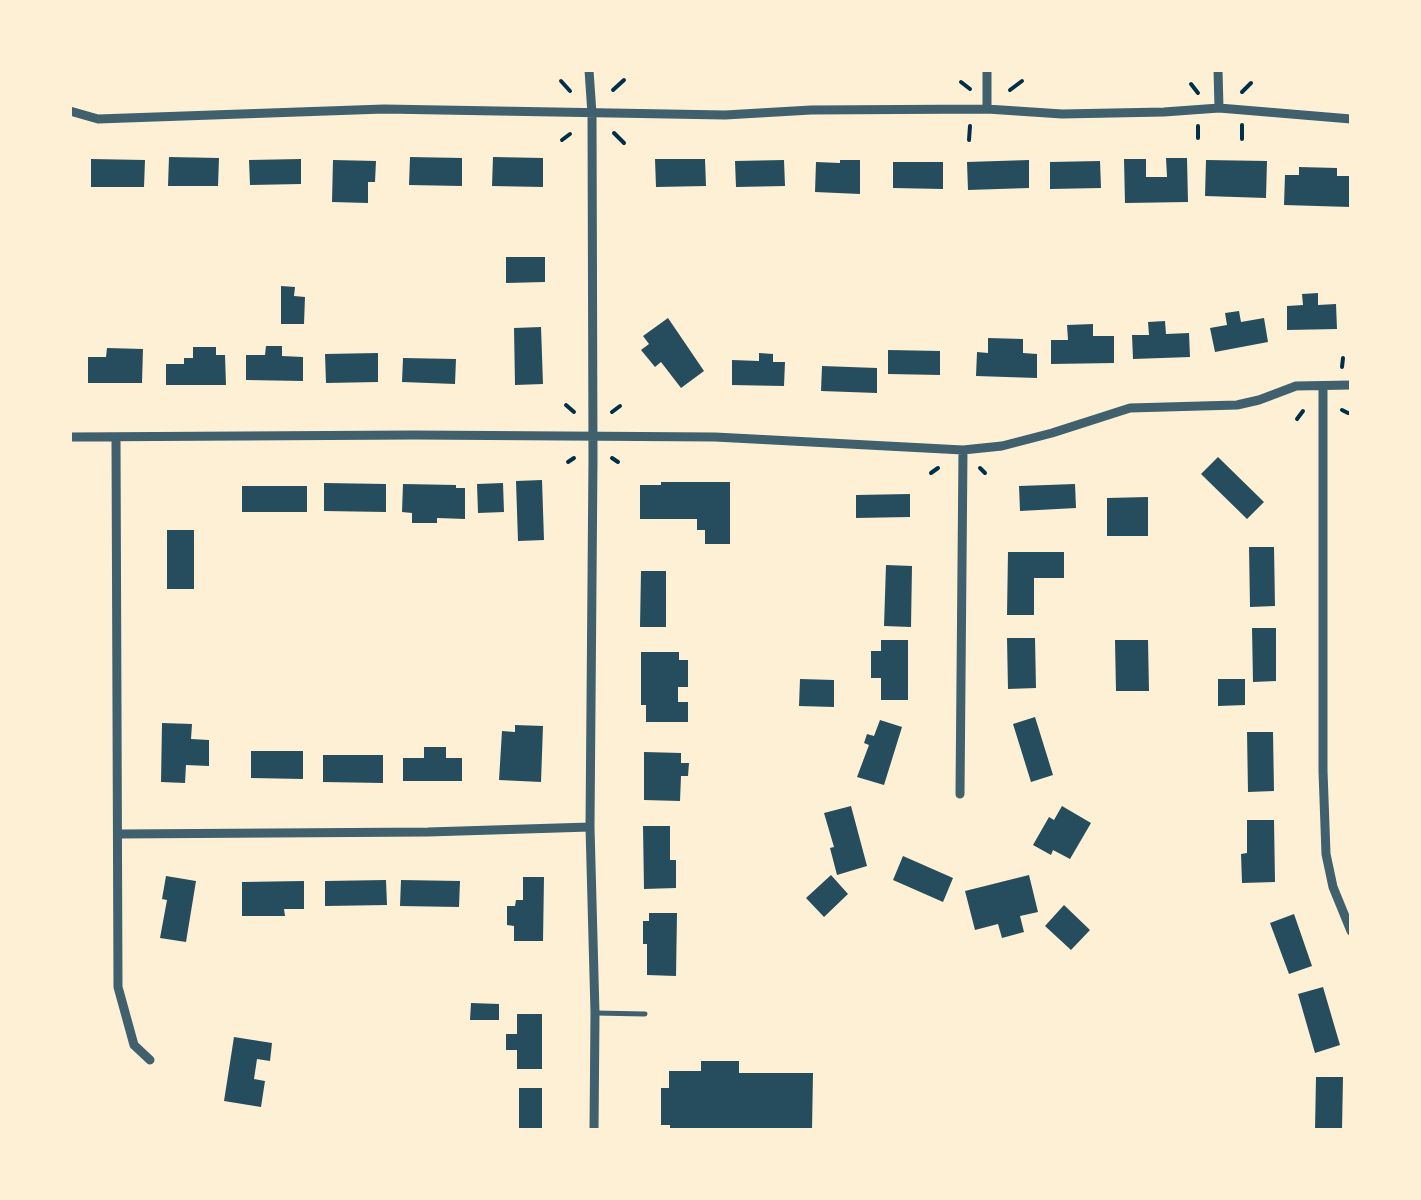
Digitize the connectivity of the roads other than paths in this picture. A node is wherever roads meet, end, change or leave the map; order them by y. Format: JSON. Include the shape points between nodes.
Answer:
{"nodes":[{"id":1,"x":589,"y":70,"type":"edge"},
{"id":2,"x":986,"y":70,"type":"edge"},
{"id":3,"x":1218,"y":70,"type":"edge"},
{"id":4,"x":1219,"y":108,"type":"junction"},
{"id":5,"x":987,"y":110,"type":"junction"},
{"id":6,"x":70,"y":111,"type":"edge"},
{"id":7,"x":592,"y":114,"type":"junction"},
{"id":8,"x":1351,"y":120,"type":"edge"},
{"id":9,"x":1323,"y":386,"type":"junction"},
{"id":10,"x":1351,"y":386,"type":"edge"},
{"id":11,"x":70,"y":437,"type":"edge"},
{"id":12,"x":593,"y":437,"type":"junction"},
{"id":13,"x":116,"y":438,"type":"junction"},
{"id":14,"x":963,"y":450,"type":"junction"},
{"id":15,"x":960,"y":794,"type":"dead end"},
{"id":16,"x":590,"y":827,"type":"junction"},
{"id":17,"x":119,"y":834,"type":"junction"},
{"id":18,"x":1351,"y":931,"type":"edge"},
{"id":19,"x":596,"y":1013,"type":"junction"},
{"id":20,"x":645,"y":1014,"type":"dead end"},
{"id":21,"x":150,"y":1060,"type":"dead end"},
{"id":22,"x":594,"y":1130,"type":"edge"}],
"edges":[{"from":1,"to":7,"type":"street"},
{"from":2,"to":5,"type":"street"},
{"from":3,"to":4,"type":"street"},
{"from":4,"to":5,"type":"street"},
{"from":4,"to":8,"type":"street"},
{"from":5,"to":7,"type":"street"},
{"from":6,"to":7,"type":"street","via":[[98,119],[384,110]]},
{"from":7,"to":12,"type":"street"},
{"from":9,"to":10,"type":"street"},
{"from":9,"to":14,"type":"street","via":[[1296,386],[1237,404],[1130,408],[1052,434]]},
{"from":9,"to":18,"type":"street","via":[[1326,854]]},
{"from":11,"to":13,"type":"street"},
{"from":12,"to":13,"type":"street"},
{"from":12,"to":14,"type":"street"},
{"from":12,"to":16,"type":"street"},
{"from":13,"to":17,"type":"street"},
{"from":14,"to":15,"type":"street"},
{"from":16,"to":17,"type":"street"},
{"from":16,"to":19,"type":"street"},
{"from":17,"to":21,"type":"street","via":[[118,986],[134,1045]]},
{"from":19,"to":20,"type":"lane"},
{"from":19,"to":22,"type":"street"}]}
